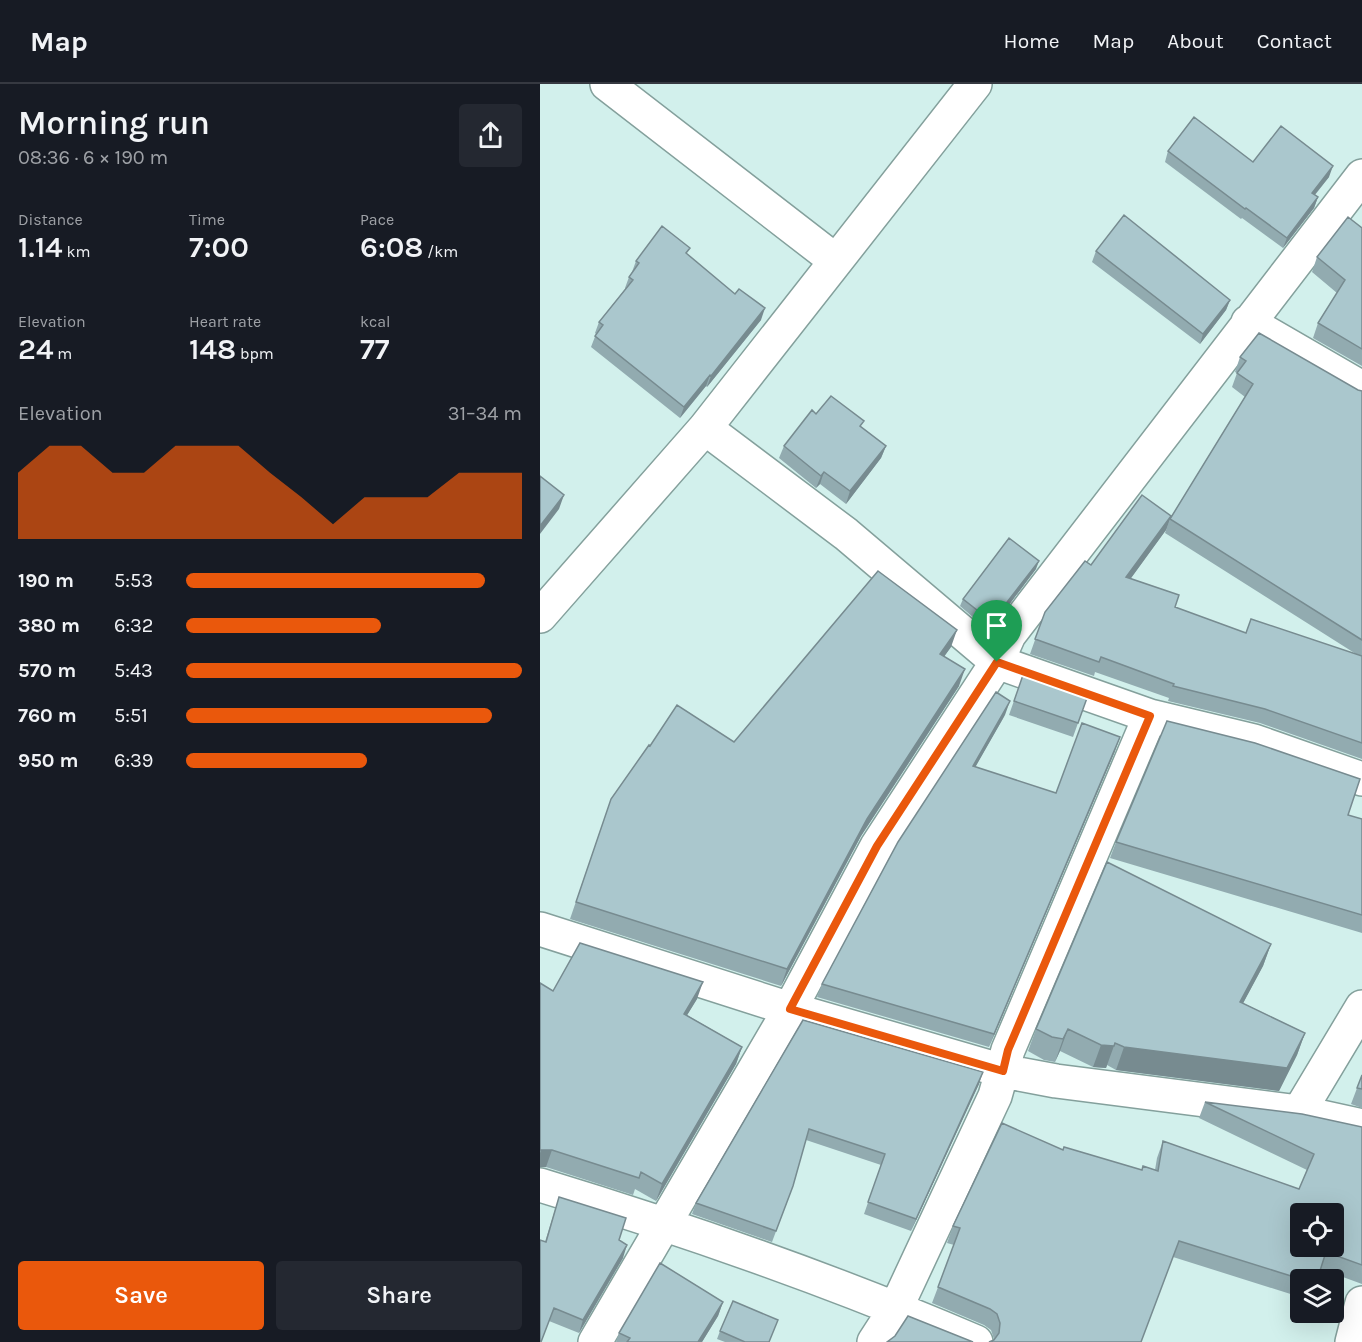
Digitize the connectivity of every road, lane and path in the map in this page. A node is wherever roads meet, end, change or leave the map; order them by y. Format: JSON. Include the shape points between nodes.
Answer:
{"nodes":[{"id":1,"x":607,"y":84,"type":"edge"},
{"id":2,"x":975,"y":84,"type":"edge"},
{"id":3,"x":1362,"y":176,"type":"edge"},
{"id":4,"x":836,"y":261,"type":"junction"},
{"id":5,"x":1248,"y":322,"type":"junction"},
{"id":6,"x":1362,"y":388,"type":"edge"},
{"id":7,"x":705,"y":428,"type":"junction"},
{"id":8,"x":540,"y":616,"type":"edge"},
{"id":9,"x":997,"y":662,"type":"junction"},
{"id":10,"x":1150,"y":716,"type":"junction"},
{"id":11,"x":1362,"y":779,"type":"edge"},
{"id":12,"x":540,"y":929,"type":"edge"},
{"id":13,"x":1362,"y":1007,"type":"edge"},
{"id":14,"x":790,"y":1009,"type":"junction"},
{"id":15,"x":1003,"y":1071,"type":"junction"},
{"id":16,"x":1299,"y":1112,"type":"junction"},
{"id":17,"x":1362,"y":1126,"type":"edge"},
{"id":18,"x":540,"y":1185,"type":"edge"},
{"id":19,"x":665,"y":1224,"type":"junction"},
{"id":20,"x":896,"y":1308,"type":"junction"},
{"id":21,"x":595,"y":1342,"type":"edge"},
{"id":22,"x":874,"y":1342,"type":"edge"},
{"id":23,"x":976,"y":1342,"type":"edge"}],
"edges":[{"from":1,"to":4,"type":"street"},
{"from":2,"to":4,"type":"street"},
{"from":3,"to":5,"type":"street"},
{"from":4,"to":7,"type":"street"},
{"from":5,"to":6,"type":"street"},
{"from":5,"to":9,"type":"street","via":[[1009,635]]},
{"from":7,"to":8,"type":"street"},
{"from":7,"to":9,"type":"street","via":[[846,534]]},
{"from":9,"to":10,"type":"street"},
{"from":9,"to":14,"type":"street","via":[[877,846]]},
{"from":10,"to":11,"type":"street","via":[[1254,741]]},
{"from":10,"to":15,"type":"street","via":[[1008,1050]]},
{"from":12,"to":14,"type":"street"},
{"from":13,"to":16,"type":"street"},
{"from":14,"to":15,"type":"street"},
{"from":14,"to":19,"type":"street"},
{"from":15,"to":16,"type":"street"},
{"from":15,"to":20,"type":"street"},
{"from":16,"to":17,"type":"street"},
{"from":18,"to":19,"type":"street"},
{"from":19,"to":20,"type":"street"},
{"from":19,"to":21,"type":"street"},
{"from":20,"to":22,"type":"street"},
{"from":20,"to":23,"type":"street"}]}
